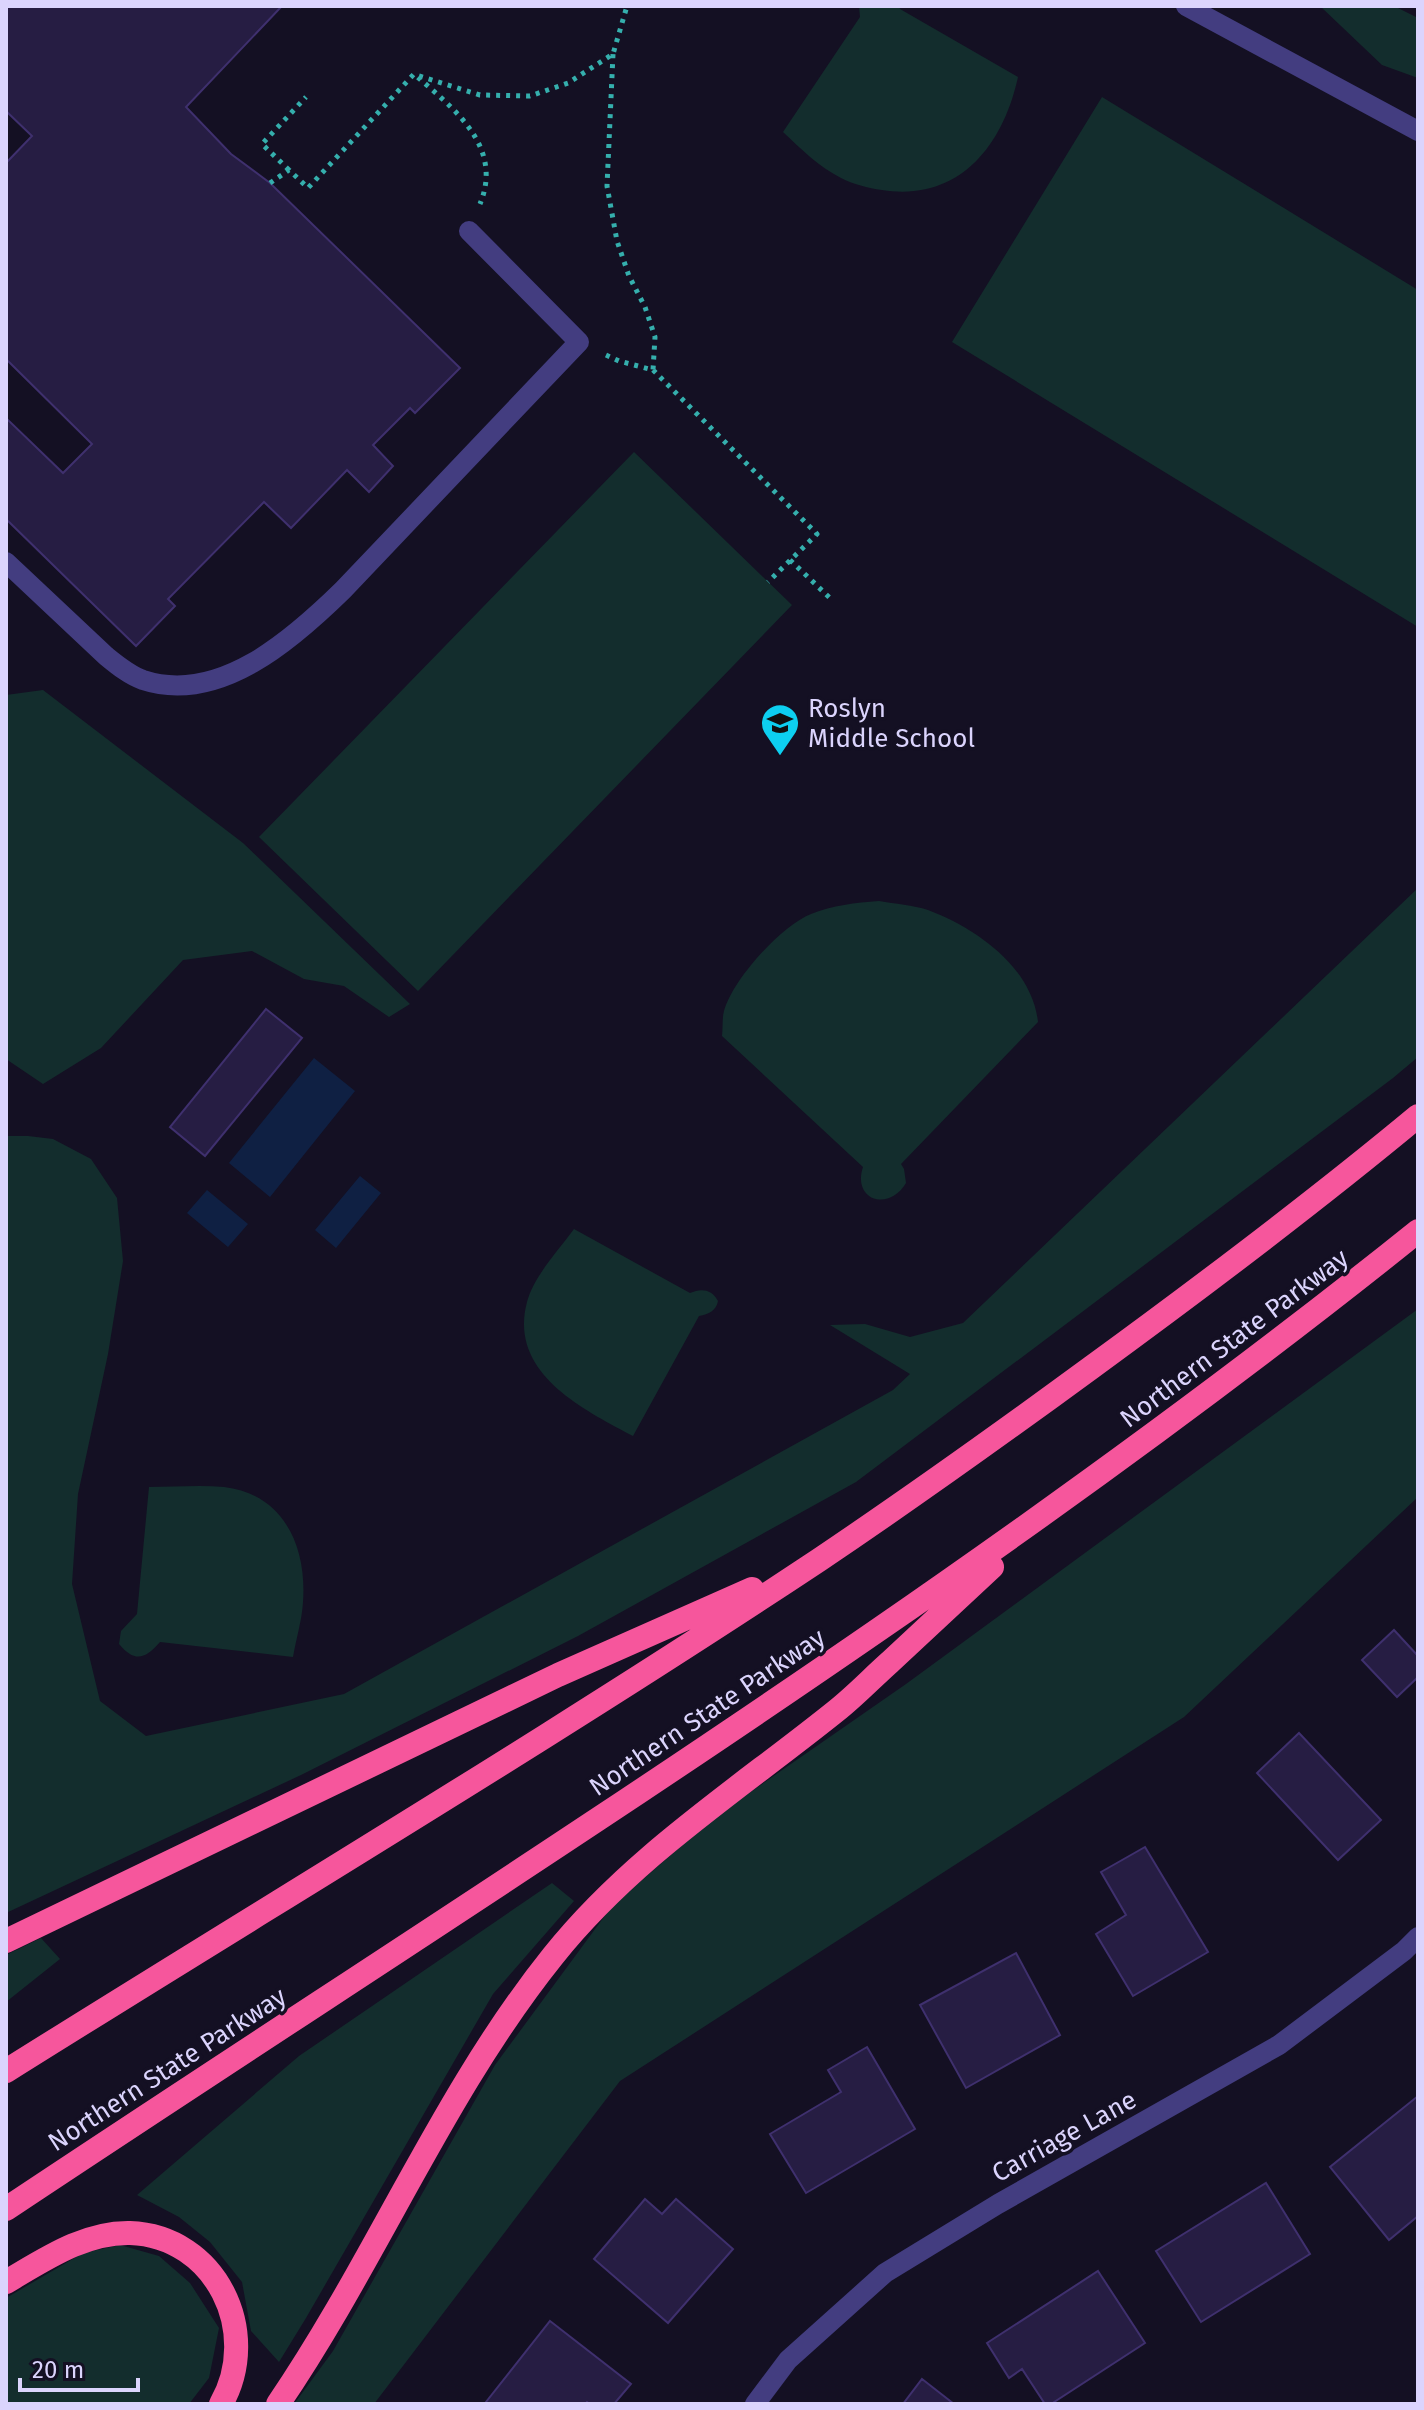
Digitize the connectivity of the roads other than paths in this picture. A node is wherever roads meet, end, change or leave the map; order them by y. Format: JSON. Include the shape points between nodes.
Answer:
{"nodes":[{"id":1,"x":1189,"y":7,"type":"edge"},
{"id":2,"x":1418,"y":131,"type":"edge"},
{"id":3,"x":469,"y":231,"type":"road end"},
{"id":4,"x":6,"y":562,"type":"edge"},
{"id":5,"x":1418,"y":1116,"type":"edge"},
{"id":6,"x":1418,"y":1231,"type":"edge"},
{"id":7,"x":1062,"y":1502,"type":"junction"},
{"id":8,"x":820,"y":1559,"type":"junction"},
{"id":9,"x":1418,"y":1937,"type":"edge"},
{"id":10,"x":6,"y":1941,"type":"edge"},
{"id":11,"x":6,"y":2071,"type":"edge"},
{"id":12,"x":6,"y":2209,"type":"edge"},
{"id":13,"x":6,"y":2282,"type":"edge"},
{"id":14,"x":221,"y":2404,"type":"edge"},
{"id":15,"x":278,"y":2404,"type":"edge"},
{"id":16,"x":755,"y":2404,"type":"edge"}],
"edges":[{"from":1,"to":2,"type":"street"},
{"from":3,"to":4,"type":"street","via":[[579,342],[352,581],[277,649],[199,683],[140,679],[106,656]]},
{"from":5,"to":8,"type":"highway","via":[[1150,1325]]},
{"from":6,"to":7,"type":"highway","name":"Northern State Parkway"},
{"from":7,"to":12,"type":"highway","name":"Northern State Parkway","via":[[682,1763]]},
{"from":7,"to":15,"type":"highway","via":[[839,1709],[662,1846],[554,1954],[470,2076],[325,2332]]},
{"from":8,"to":10,"type":"highway","via":[[558,1675]]},
{"from":8,"to":11,"type":"highway","via":[[330,1872]]},
{"from":9,"to":16,"type":"street","name":"Carriage Lane","via":[[1279,2045],[885,2273],[788,2360]]},
{"from":13,"to":14,"type":"highway","via":[[67,2247],[96,2237],[129,2233],[171,2241],[205,2267],[221,2288],[235,2323],[237,2359]]}]}
